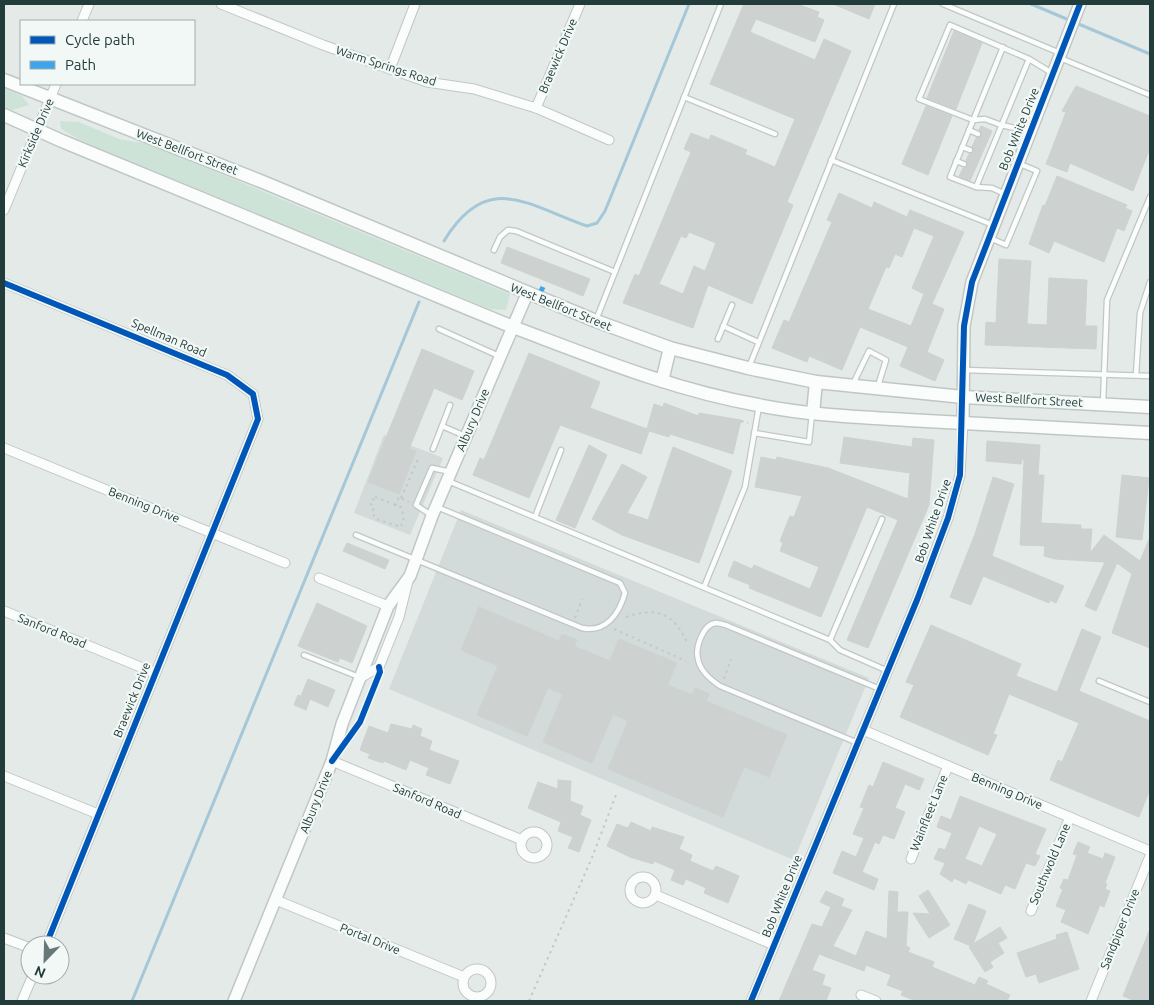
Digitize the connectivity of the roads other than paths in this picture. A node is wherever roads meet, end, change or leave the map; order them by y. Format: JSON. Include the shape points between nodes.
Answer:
{"nodes":[{"id":1,"x":89,"y":4,"type":"edge"},
{"id":2,"x":221,"y":4,"type":"edge"},
{"id":3,"x":415,"y":4,"type":"edge"},
{"id":4,"x":580,"y":4,"type":"edge"},
{"id":5,"x":722,"y":4,"type":"edge"},
{"id":6,"x":894,"y":4,"type":"edge"},
{"id":7,"x":942,"y":4,"type":"edge"},
{"id":8,"x":1079,"y":5,"type":"edge"},
{"id":9,"x":82,"y":20,"type":"edge"},
{"id":10,"x":1003,"y":47,"type":"junction"},
{"id":11,"x":1061,"y":51,"type":"junction"},
{"id":12,"x":1029,"y":59,"type":"junction"},
{"id":13,"x":390,"y":69,"type":"junction"},
{"id":14,"x":1054,"y":74,"type":"junction"},
{"id":15,"x":4,"y":80,"type":"edge"},
{"id":16,"x":56,"y":85,"type":"edge"},
{"id":17,"x":1150,"y":95,"type":"edge"},
{"id":18,"x":684,"y":98,"type":"junction"},
{"id":19,"x":50,"y":99,"type":"junction"},
{"id":20,"x":536,"y":108,"type":"junction"},
{"id":21,"x":4,"y":114,"type":"edge"},
{"id":22,"x":973,"y":120,"type":"junction"},
{"id":23,"x":1001,"y":125,"type":"junction"},
{"id":24,"x":38,"y":128,"type":"junction"},
{"id":25,"x":969,"y":130,"type":"junction"},
{"id":26,"x":1029,"y":131,"type":"junction"},
{"id":27,"x":775,"y":134,"type":"dead end"},
{"id":28,"x":978,"y":134,"type":"dead end"},
{"id":29,"x":989,"y":138,"type":"dead end"},
{"id":30,"x":609,"y":140,"type":"dead end"},
{"id":31,"x":995,"y":141,"type":"junction"},
{"id":32,"x":962,"y":147,"type":"junction"},
{"id":33,"x":970,"y":150,"type":"dead end"},
{"id":34,"x":982,"y":155,"type":"dead end"},
{"id":35,"x":988,"y":158,"type":"junction"},
{"id":36,"x":832,"y":160,"type":"junction"},
{"id":37,"x":956,"y":161,"type":"junction"},
{"id":38,"x":1016,"y":162,"type":"junction"},
{"id":39,"x":964,"y":164,"type":"dead end"},
{"id":40,"x":976,"y":169,"type":"dead end"},
{"id":41,"x":982,"y":172,"type":"junction"},
{"id":42,"x":976,"y":187,"type":"junction"},
{"id":43,"x":1006,"y":194,"type":"junction"},
{"id":44,"x":1150,"y":196,"type":"edge"},
{"id":45,"x":4,"y":210,"type":"edge"},
{"id":46,"x":993,"y":225,"type":"junction"},
{"id":47,"x":988,"y":238,"type":"junction"},
{"id":48,"x":494,"y":250,"type":"dead end"},
{"id":49,"x":616,"y":272,"type":"junction"},
{"id":50,"x":1150,"y":282,"type":"edge"},
{"id":51,"x":4,"y":283,"type":"edge"},
{"id":52,"x":527,"y":294,"type":"junction"},
{"id":53,"x":732,"y":305,"type":"dead end"},
{"id":54,"x":596,"y":321,"type":"junction"},
{"id":55,"x":724,"y":326,"type":"junction"},
{"id":56,"x":513,"y":327,"type":"junction"},
{"id":57,"x":439,"y":329,"type":"dead end"},
{"id":58,"x":718,"y":339,"type":"dead end"},
{"id":59,"x":758,"y":342,"type":"junction"},
{"id":60,"x":670,"y":348,"type":"junction"},
{"id":61,"x":500,"y":356,"type":"junction"},
{"id":62,"x":748,"y":368,"type":"junction"},
{"id":63,"x":964,"y":370,"type":"junction"},
{"id":64,"x":1103,"y":374,"type":"junction"},
{"id":65,"x":1136,"y":375,"type":"junction"},
{"id":66,"x":1150,"y":376,"type":"edge"},
{"id":67,"x":662,"y":381,"type":"junction"},
{"id":68,"x":816,"y":382,"type":"junction"},
{"id":69,"x":852,"y":386,"type":"junction"},
{"id":70,"x":878,"y":388,"type":"junction"},
{"id":71,"x":963,"y":397,"type":"junction"},
{"id":72,"x":1103,"y":405,"type":"junction"},
{"id":73,"x":450,"y":406,"type":"dead end"},
{"id":74,"x":758,"y":406,"type":"junction"},
{"id":75,"x":1150,"y":407,"type":"edge"},
{"id":76,"x":812,"y":413,"type":"junction"},
{"id":77,"x":963,"y":424,"type":"junction"},
{"id":78,"x":442,"y":426,"type":"junction"},
{"id":79,"x":754,"y":433,"type":"junction"},
{"id":80,"x":1150,"y":433,"type":"edge"},
{"id":81,"x":466,"y":436,"type":"junction"},
{"id":82,"x":4,"y":448,"type":"edge"},
{"id":83,"x":433,"y":449,"type":"dead end"},
{"id":84,"x":561,"y":450,"type":"dead end"},
{"id":85,"x":240,"y":464,"type":"joint"},
{"id":86,"x":449,"y":477,"type":"junction"},
{"id":87,"x":434,"y":511,"type":"junction"},
{"id":88,"x":535,"y":517,"type":"junction"},
{"id":89,"x":882,"y":519,"type":"dead end"},
{"id":90,"x":212,"y":533,"type":"junction"},
{"id":91,"x":356,"y":534,"type":"dead end"},
{"id":92,"x":416,"y":560,"type":"junction"},
{"id":93,"x":285,"y":563,"type":"dead end"},
{"id":94,"x":410,"y":576,"type":"junction"},
{"id":95,"x":319,"y":578,"type":"dead end"},
{"id":96,"x":704,"y":587,"type":"junction"},
{"id":97,"x":388,"y":606,"type":"junction"},
{"id":98,"x":4,"y":611,"type":"edge"},
{"id":99,"x":830,"y":640,"type":"junction"},
{"id":100,"x":304,"y":655,"type":"dead end"},
{"id":101,"x":888,"y":671,"type":"junction"},
{"id":102,"x":155,"y":674,"type":"junction"},
{"id":103,"x":360,"y":678,"type":"junction"},
{"id":104,"x":1099,"y":681,"type":"dead end"},
{"id":105,"x":880,"y":689,"type":"junction"},
{"id":106,"x":1150,"y":702,"type":"edge"},
{"id":107,"x":863,"y":730,"type":"junction"},
{"id":108,"x":858,"y":743,"type":"junction"},
{"id":109,"x":332,"y":761,"type":"junction"},
{"id":110,"x":948,"y":766,"type":"junction"},
{"id":111,"x":4,"y":776,"type":"edge"},
{"id":112,"x":98,"y":814,"type":"junction"},
{"id":113,"x":1070,"y":817,"type":"junction"},
{"id":114,"x":522,"y":840,"type":"dead end"},
{"id":115,"x":1150,"y":852,"type":"edge"},
{"id":116,"x":1150,"y":856,"type":"edge"},
{"id":117,"x":910,"y":859,"type":"dead end"},
{"id":118,"x":656,"y":895,"type":"dead end"},
{"id":119,"x":276,"y":900,"type":"junction"},
{"id":120,"x":1031,"y":911,"type":"dead end"},
{"id":121,"x":50,"y":935,"type":"edge"},
{"id":122,"x":4,"y":938,"type":"edge"},
{"id":123,"x":20,"y":944,"type":"edge"},
{"id":124,"x":774,"y":945,"type":"junction"},
{"id":125,"x":464,"y":977,"type":"dead end"},
{"id":126,"x":29,"y":985,"type":"edge"},
{"id":127,"x":861,"y":995,"type":"dead end"},
{"id":128,"x":22,"y":1001,"type":"edge"},
{"id":129,"x":234,"y":1001,"type":"edge"},
{"id":130,"x":751,"y":1001,"type":"edge"},
{"id":131,"x":876,"y":1001,"type":"edge"},
{"id":132,"x":1091,"y":1001,"type":"edge"}],
"edges":[{"from":1,"to":9,"type":"street"},
{"from":2,"to":13,"type":"street","name":"Warm Springs Road"},
{"from":3,"to":13,"type":"street"},
{"from":4,"to":20,"type":"street","name":"Braewick Drive"},
{"from":5,"to":18,"type":"lane"},
{"from":6,"to":36,"type":"lane"},
{"from":7,"to":11,"type":"lane"},
{"from":8,"to":11,"type":"street","name":"Bob White Drive"},
{"from":10,"to":12,"type":"lane"},
{"from":10,"to":22,"type":"lane"},
{"from":10,"to":22,"type":"lane","via":[[950,25],[919,98]]},
{"from":11,"to":14,"type":"street","name":"Bob White Drive"},
{"from":11,"to":17,"type":"lane"},
{"from":12,"to":14,"type":"lane"},
{"from":12,"to":23,"type":"lane"},
{"from":13,"to":20,"type":"street","name":"Warm Springs Road","via":[[427,82],[474,89]]},
{"from":14,"to":26,"type":"street","name":"Bob White Drive"},
{"from":15,"to":19,"type":"main road","name":"West Bellfort Street"},
{"from":16,"to":19,"type":"street","name":"Kirkside Drive"},
{"from":18,"to":27,"type":"lane"},
{"from":18,"to":49,"type":"lane"},
{"from":19,"to":24,"type":"street","name":"Kirkside Drive"},
{"from":19,"to":52,"type":"main road","name":"West Bellfort Street","via":[[272,186]]},
{"from":20,"to":30,"type":"street","name":"Warm Springs Road"},
{"from":21,"to":24,"type":"main road"},
{"from":22,"to":23,"type":"lane","via":[[985,119]]},
{"from":22,"to":25,"type":"lane"},
{"from":23,"to":26,"type":"lane"},
{"from":23,"to":31,"type":"lane"},
{"from":24,"to":45,"type":"street","name":"Kirkside Drive"},
{"from":24,"to":56,"type":"main road","via":[[62,141]]},
{"from":25,"to":28,"type":"lane"},
{"from":25,"to":32,"type":"lane"},
{"from":26,"to":38,"type":"street","name":"Bob White Drive"},
{"from":29,"to":31,"type":"lane"},
{"from":31,"to":35,"type":"lane"},
{"from":32,"to":33,"type":"lane"},
{"from":32,"to":37,"type":"lane"},
{"from":34,"to":35,"type":"lane"},
{"from":35,"to":41,"type":"lane"},
{"from":36,"to":46,"type":"lane"},
{"from":36,"to":59,"type":"lane"},
{"from":37,"to":39,"type":"lane"},
{"from":37,"to":42,"type":"lane","via":[[950,177]]},
{"from":38,"to":43,"type":"street","name":"Bob White Drive"},
{"from":38,"to":47,"type":"lane","via":[[1037,171],[1006,245]]},
{"from":40,"to":41,"type":"lane"},
{"from":41,"to":42,"type":"lane"},
{"from":42,"to":43,"type":"lane","via":[[992,188]]},
{"from":43,"to":46,"type":"street","name":"Bob White Drive"},
{"from":44,"to":64,"type":"lane","via":[[1109,291]]},
{"from":46,"to":47,"type":"street","name":"Bob White Drive"},
{"from":47,"to":63,"type":"street","name":"Bob White Drive","via":[[967,305]]},
{"from":48,"to":49,"type":"lane","via":[[508,230],[516,231]]},
{"from":49,"to":54,"type":"lane"},
{"from":50,"to":65,"type":"lane","via":[[1140,313]]},
{"from":51,"to":85,"type":"street","name":"Spellman Road","via":[[227,375],[253,394],[258,418]]},
{"from":52,"to":54,"type":"main road","name":"West Bellfort Street"},
{"from":52,"to":56,"type":"street","name":"Albury Drive"},
{"from":53,"to":55,"type":"lane"},
{"from":54,"to":60,"type":"main road","name":"West Bellfort Street"},
{"from":55,"to":58,"type":"lane"},
{"from":55,"to":59,"type":"lane"},
{"from":56,"to":61,"type":"street","name":"Albury Drive"},
{"from":56,"to":67,"type":"main road"},
{"from":57,"to":61,"type":"lane"},
{"from":59,"to":62,"type":"lane"},
{"from":60,"to":62,"type":"main road","name":"West Bellfort Street"},
{"from":60,"to":67,"type":"main road"},
{"from":61,"to":81,"type":"street","name":"Albury Drive"},
{"from":62,"to":68,"type":"main road","name":"West Bellfort Street"},
{"from":63,"to":64,"type":"lane"},
{"from":63,"to":71,"type":"street","name":"Bob White Drive"},
{"from":64,"to":65,"type":"lane"},
{"from":64,"to":72,"type":"lane"},
{"from":65,"to":66,"type":"lane"},
{"from":67,"to":74,"type":"main road"},
{"from":68,"to":69,"type":"main road","name":"West Bellfort Street"},
{"from":68,"to":76,"type":"main road"},
{"from":69,"to":70,"type":"main road","name":"West Bellfort Street"},
{"from":69,"to":70,"type":"lane","via":[[869,351],[886,360]]},
{"from":70,"to":71,"type":"main road","name":"West Bellfort Street"},
{"from":71,"to":72,"type":"main road","name":"West Bellfort Street"},
{"from":71,"to":77,"type":"street","name":"Bob White Drive"},
{"from":72,"to":75,"type":"main road","name":"West Bellfort Street"},
{"from":73,"to":78,"type":"lane"},
{"from":74,"to":76,"type":"main road"},
{"from":74,"to":79,"type":"lane"},
{"from":76,"to":77,"type":"main road"},
{"from":76,"to":79,"type":"lane","via":[[810,442]]},
{"from":77,"to":80,"type":"main road"},
{"from":77,"to":101,"type":"street","name":"Bob White Drive","via":[[960,475],[948,518]]},
{"from":78,"to":81,"type":"lane"},
{"from":78,"to":83,"type":"lane"},
{"from":79,"to":96,"type":"lane","via":[[745,488]]},
{"from":81,"to":86,"type":"street","name":"Albury Drive"},
{"from":82,"to":90,"type":"street","name":"Benning Drive"},
{"from":84,"to":88,"type":"lane"},
{"from":85,"to":90,"type":"street","name":"Braewick Drive"},
{"from":86,"to":87,"type":"street","name":"Albury Drive"},
{"from":86,"to":87,"type":"lane","via":[[432,468],[416,505]]},
{"from":86,"to":88,"type":"lane"},
{"from":87,"to":92,"type":"street","name":"Albury Drive"},
{"from":87,"to":92,"type":"lane","via":[[620,583],[625,593],[610,621],[592,630],[571,625]]},
{"from":88,"to":96,"type":"lane"},
{"from":89,"to":99,"type":"lane"},
{"from":90,"to":93,"type":"street","name":"Benning Drive"},
{"from":90,"to":102,"type":"street","name":"Braewick Drive"},
{"from":91,"to":92,"type":"lane"},
{"from":92,"to":94,"type":"street","name":"Albury Drive"},
{"from":94,"to":97,"type":"street","name":"Albury Drive"},
{"from":94,"to":103,"type":"street","name":"Albury Drive","via":[[399,617],[378,667]]},
{"from":95,"to":97,"type":"street"},
{"from":96,"to":99,"type":"lane"},
{"from":97,"to":103,"type":"street","name":"Albury Drive"},
{"from":98,"to":102,"type":"street","name":"Sanford Road"},
{"from":99,"to":101,"type":"lane","via":[[840,650]]},
{"from":100,"to":103,"type":"lane"},
{"from":101,"to":105,"type":"street","name":"Bob White Drive"},
{"from":102,"to":112,"type":"street","name":"Braewick Drive"},
{"from":103,"to":109,"type":"street","name":"Albury Drive"},
{"from":104,"to":106,"type":"lane"},
{"from":105,"to":107,"type":"street","name":"Bob White Drive"},
{"from":105,"to":108,"type":"lane","via":[[716,623],[707,627],[698,649],[698,660],[710,679],[720,686]]},
{"from":107,"to":108,"type":"street","name":"Bob White Drive"},
{"from":107,"to":110,"type":"street","name":"Benning Drive"},
{"from":108,"to":124,"type":"street","name":"Bob White Drive"},
{"from":109,"to":114,"type":"street","name":"Sanford Road"},
{"from":109,"to":119,"type":"street","name":"Albury Drive"},
{"from":110,"to":113,"type":"street","name":"Benning Drive"},
{"from":110,"to":117,"type":"street","name":"Wainfleet Lane"},
{"from":111,"to":112,"type":"street"},
{"from":112,"to":121,"type":"street","name":"Braewick Drive"},
{"from":113,"to":115,"type":"street","name":"Benning Drive"},
{"from":113,"to":120,"type":"street","name":"Southwold Lane"},
{"from":116,"to":132,"type":"street","name":"Sandpiper Drive"},
{"from":118,"to":124,"type":"street"},
{"from":119,"to":125,"type":"street","name":"Portal Drive"},
{"from":119,"to":129,"type":"street","name":"Albury Drive"},
{"from":122,"to":123,"type":"street"},
{"from":124,"to":130,"type":"street","name":"Bob White Drive"},
{"from":126,"to":128,"type":"street"},
{"from":127,"to":131,"type":"street"}]}
